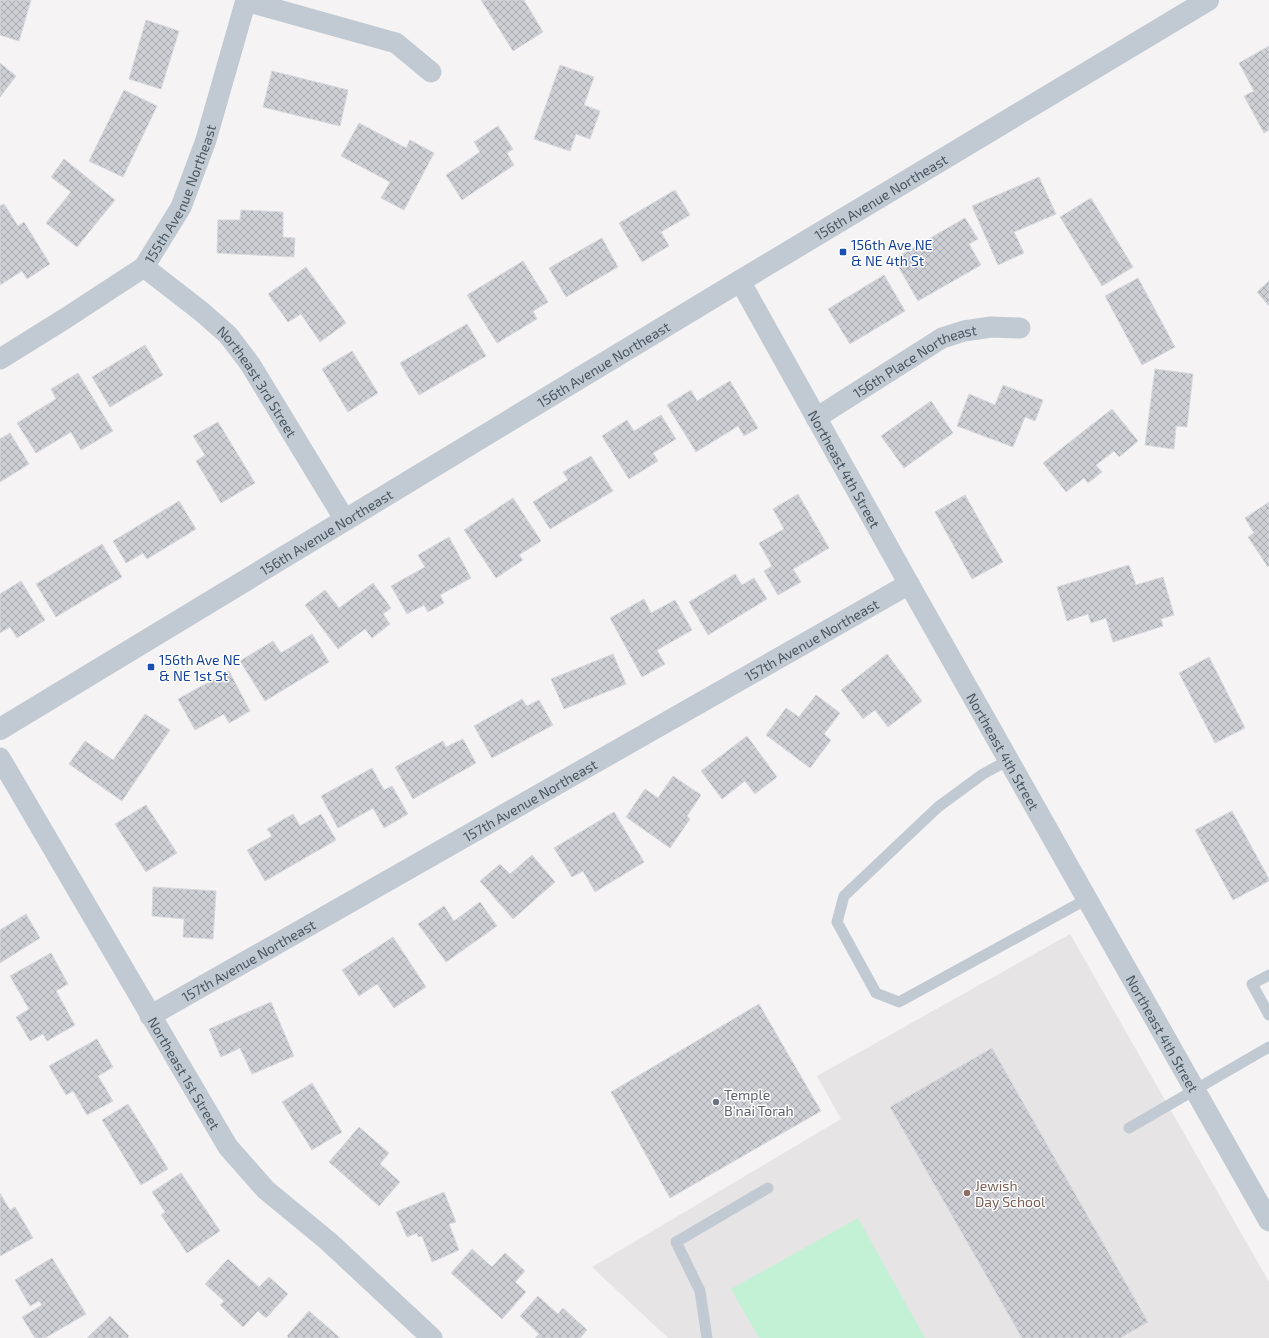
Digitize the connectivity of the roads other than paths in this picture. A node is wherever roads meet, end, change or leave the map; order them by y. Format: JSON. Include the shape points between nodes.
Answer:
{"nodes":[{"id":1,"x":246,"y":0,"type":"edge"},
{"id":2,"x":1208,"y":0,"type":"edge"},
{"id":3,"x":431,"y":72,"type":"dead end"},
{"id":4,"x":144,"y":267,"type":"junction"},
{"id":5,"x":740,"y":281,"type":"junction"},
{"id":6,"x":1020,"y":328,"type":"dead end"},
{"id":7,"x":0,"y":359,"type":"edge"},
{"id":8,"x":816,"y":418,"type":"junction"},
{"id":9,"x":345,"y":520,"type":"junction"},
{"id":10,"x":909,"y":584,"type":"junction"},
{"id":11,"x":0,"y":729,"type":"edge"},
{"id":12,"x":0,"y":758,"type":"edge"},
{"id":13,"x":1009,"y":760,"type":"junction"},
{"id":14,"x":1087,"y":899,"type":"junction"},
{"id":15,"x":1269,"y":975,"type":"edge"},
{"id":16,"x":1269,"y":1015,"type":"edge"},
{"id":17,"x":150,"y":1016,"type":"junction"},
{"id":18,"x":1269,"y":1047,"type":"edge"},
{"id":19,"x":1195,"y":1089,"type":"junction"},
{"id":20,"x":1129,"y":1128,"type":"dead end"},
{"id":21,"x":768,"y":1188,"type":"dead end"},
{"id":22,"x":1269,"y":1221,"type":"edge"},
{"id":23,"x":432,"y":1338,"type":"edge"},
{"id":24,"x":707,"y":1338,"type":"edge"}],
"edges":[{"from":1,"to":3,"type":"street","via":[[396,43]]},
{"from":1,"to":4,"type":"street","name":"155th Avenue Northeast","via":[[206,140],[180,207]]},
{"from":2,"to":5,"type":"street","name":"156th Avenue Northeast"},
{"from":4,"to":7,"type":"street","name":"155th Avenue Northeast"},
{"from":4,"to":9,"type":"street","name":"Northeast 3rd Street","via":[[228,335],[250,364]]},
{"from":5,"to":8,"type":"street","name":"Northeast 4th Street"},
{"from":5,"to":9,"type":"street","name":"156th Avenue Northeast"},
{"from":6,"to":8,"type":"street","name":"156th Place Northeast","via":[[991,327],[964,331],[942,338]]},
{"from":8,"to":10,"type":"street","name":"Northeast 4th Street"},
{"from":9,"to":11,"type":"street","name":"156th Avenue Northeast"},
{"from":10,"to":13,"type":"street","name":"Northeast 4th Street"},
{"from":10,"to":17,"type":"street","name":"157th Avenue Northeast"},
{"from":12,"to":17,"type":"street","name":"Northeast 1st Street"},
{"from":13,"to":14,"type":"street","name":"Northeast 4th Street"},
{"from":13,"to":14,"type":"lane","via":[[983,774],[938,807],[844,896],[837,922],[876,993],[899,1002]]},
{"from":14,"to":19,"type":"street","name":"Northeast 4th Street"},
{"from":15,"to":16,"type":"lane","via":[[1252,984]]},
{"from":17,"to":23,"type":"street","name":"Northeast 1st Street","via":[[228,1147],[266,1190],[328,1241]]},
{"from":18,"to":19,"type":"lane"},
{"from":19,"to":20,"type":"lane"},
{"from":19,"to":22,"type":"street","name":"Northeast 4th Street"},
{"from":21,"to":24,"type":"lane","via":[[676,1242],[700,1291]]}]}
